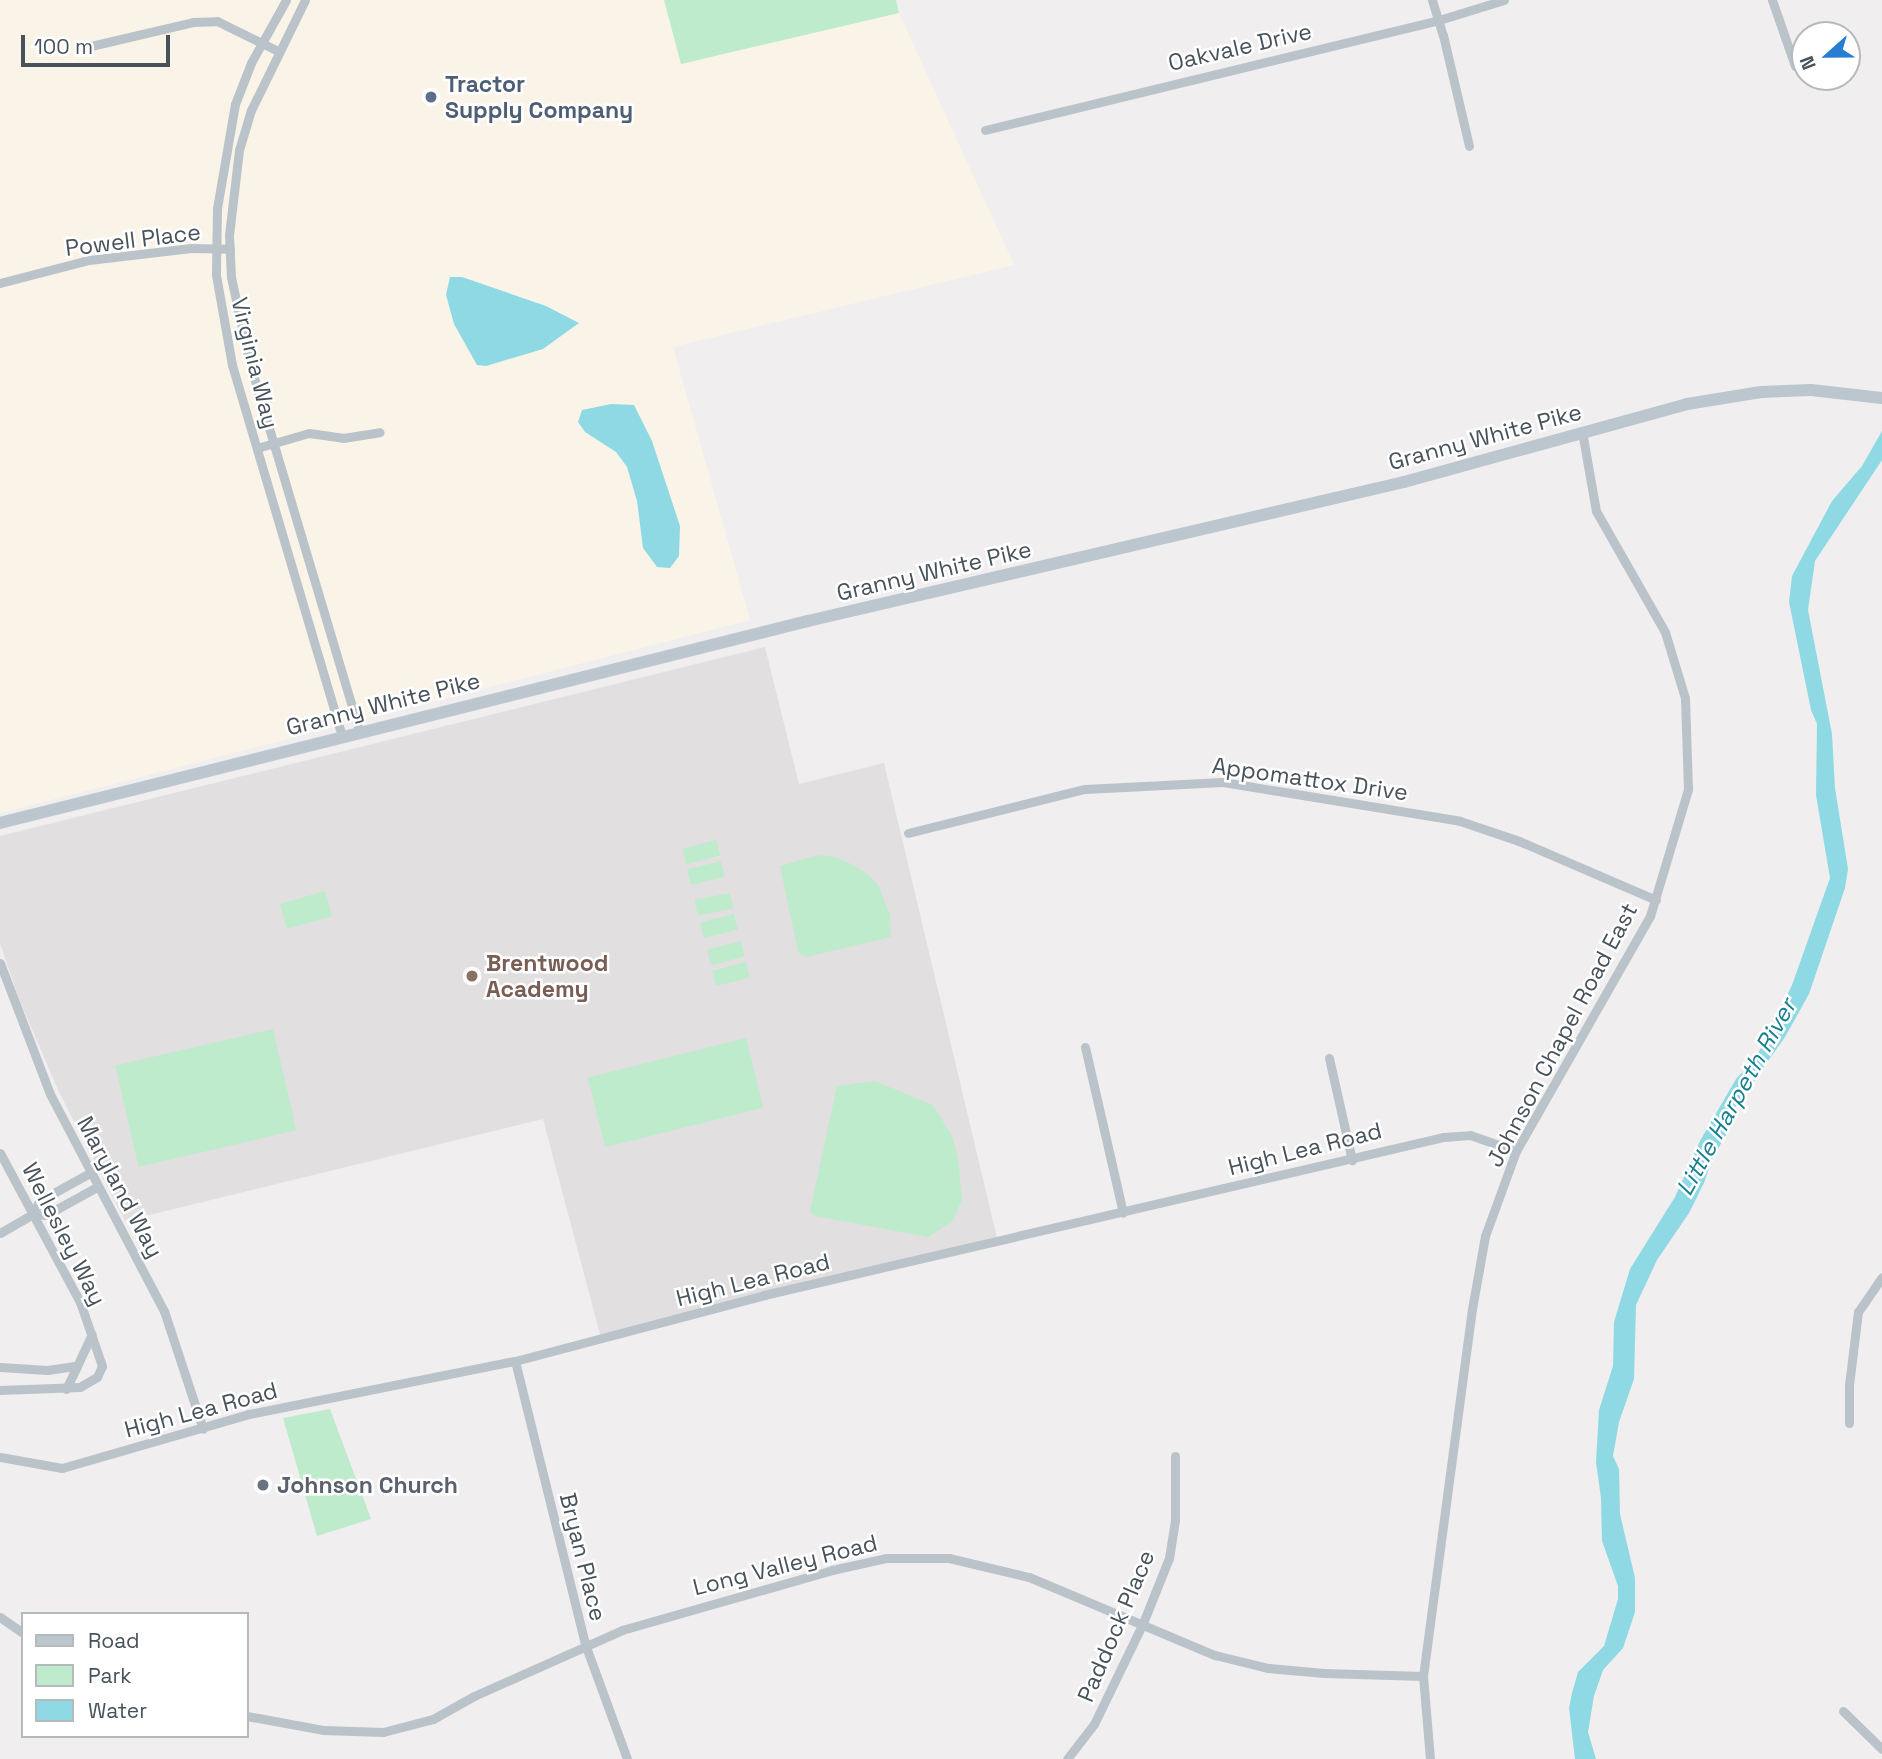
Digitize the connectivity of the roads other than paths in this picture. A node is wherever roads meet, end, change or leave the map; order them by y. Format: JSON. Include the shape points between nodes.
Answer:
{"nodes":[{"id":1,"x":286,"y":0,"type":"edge"},
{"id":2,"x":305,"y":0,"type":"edge"},
{"id":3,"x":1432,"y":0,"type":"edge"},
{"id":4,"x":1504,"y":0,"type":"edge"},
{"id":5,"x":1772,"y":0,"type":"edge"},
{"id":6,"x":1438,"y":20,"type":"junction"},
{"id":7,"x":262,"y":43,"type":"junction"},
{"id":8,"x":78,"y":49,"type":"dead end"},
{"id":9,"x":278,"y":51,"type":"junction"},
{"id":10,"x":1791,"y":52,"type":"edge"},
{"id":11,"x":985,"y":130,"type":"dead end"},
{"id":12,"x":1469,"y":146,"type":"dead end"},
{"id":13,"x":215,"y":248,"type":"junction"},
{"id":14,"x":230,"y":248,"type":"junction"},
{"id":15,"x":0,"y":284,"type":"edge"},
{"id":16,"x":1882,"y":397,"type":"edge"},
{"id":17,"x":380,"y":432,"type":"dead end"},
{"id":18,"x":1582,"y":432,"type":"junction"},
{"id":19,"x":273,"y":443,"type":"junction"},
{"id":20,"x":257,"y":449,"type":"junction"},
{"id":21,"x":359,"y":732,"type":"junction"},
{"id":22,"x":342,"y":736,"type":"junction"},
{"id":23,"x":0,"y":823,"type":"edge"},
{"id":24,"x":908,"y":833,"type":"dead end"},
{"id":25,"x":1656,"y":900,"type":"junction"},
{"id":26,"x":0,"y":963,"type":"edge"},
{"id":27,"x":1085,"y":1047,"type":"dead end"},
{"id":28,"x":1329,"y":1058,"type":"dead end"},
{"id":29,"x":1516,"y":1151,"type":"junction"},
{"id":30,"x":0,"y":1153,"type":"edge"},
{"id":31,"x":1352,"y":1160,"type":"junction"},
{"id":32,"x":90,"y":1173,"type":"junction"},
{"id":33,"x":97,"y":1187,"type":"junction"},
{"id":34,"x":1123,"y":1213,"type":"junction"},
{"id":35,"x":33,"y":1214,"type":"junction"},
{"id":36,"x":0,"y":1233,"type":"edge"},
{"id":37,"x":1882,"y":1277,"type":"edge"},
{"id":38,"x":92,"y":1334,"type":"junction"},
{"id":39,"x":514,"y":1361,"type":"junction"},
{"id":40,"x":77,"y":1366,"type":"junction"},
{"id":41,"x":0,"y":1367,"type":"edge"},
{"id":42,"x":66,"y":1389,"type":"junction"},
{"id":43,"x":0,"y":1390,"type":"edge"},
{"id":44,"x":1849,"y":1423,"type":"dead end"},
{"id":45,"x":203,"y":1429,"type":"junction"},
{"id":46,"x":1175,"y":1456,"type":"dead end"},
{"id":47,"x":0,"y":1457,"type":"edge"},
{"id":48,"x":0,"y":1616,"type":"edge"},
{"id":49,"x":1143,"y":1623,"type":"junction"},
{"id":50,"x":21,"y":1632,"type":"edge"},
{"id":51,"x":585,"y":1644,"type":"junction"},
{"id":52,"x":1423,"y":1676,"type":"junction"},
{"id":53,"x":1843,"y":1711,"type":"dead end"},
{"id":54,"x":248,"y":1716,"type":"edge"},
{"id":55,"x":1882,"y":1749,"type":"edge"},
{"id":56,"x":627,"y":1759,"type":"edge"},
{"id":57,"x":1067,"y":1759,"type":"edge"},
{"id":58,"x":1430,"y":1759,"type":"edge"}],
"edges":[{"from":1,"to":7,"type":"street","name":"Virginia Way"},
{"from":2,"to":9,"type":"street","name":"Virginia Way"},
{"from":3,"to":6,"type":"street"},
{"from":4,"to":6,"type":"street","name":"Oakvale Drive"},
{"from":5,"to":10,"type":"street"},
{"from":6,"to":11,"type":"street","name":"Oakvale Drive"},
{"from":6,"to":12,"type":"street"},
{"from":7,"to":8,"type":"street","via":[[217,21],[193,22]]},
{"from":7,"to":9,"type":"street"},
{"from":7,"to":13,"type":"street","name":"Virginia Way","via":[[234,104],[221,170]]},
{"from":9,"to":14,"type":"street","name":"Virginia Way","via":[[239,150]]},
{"from":13,"to":14,"type":"street","name":"Powell Place"},
{"from":13,"to":15,"type":"street","name":"Powell Place","via":[[89,260]]},
{"from":13,"to":20,"type":"street","name":"Virginia Way","via":[[222,320]]},
{"from":14,"to":19,"type":"street","name":"Virginia Way","via":[[238,319]]},
{"from":16,"to":18,"type":"main road","name":"Granny White Pike","via":[[1811,390],[1724,397]]},
{"from":17,"to":19,"type":"street","via":[[342,438],[309,433]]},
{"from":18,"to":21,"type":"main road","name":"Granny White Pike","via":[[1404,482]]},
{"from":18,"to":25,"type":"street","name":"Johnson Chapel Road East","via":[[1596,511],[1665,632],[1685,698],[1688,789]]},
{"from":19,"to":20,"type":"street"},
{"from":19,"to":21,"type":"street","name":"Virginia Way"},
{"from":20,"to":22,"type":"street","name":"Virginia Way"},
{"from":21,"to":22,"type":"main road","name":"Granny White Pike"},
{"from":22,"to":23,"type":"main road","name":"Granny White Pike"},
{"from":24,"to":25,"type":"street","name":"Appomattox Drive","via":[[1085,789],[1223,782],[1460,821],[1519,841]]},
{"from":25,"to":29,"type":"street","name":"Johnson Chapel Road East"},
{"from":26,"to":32,"type":"street","name":"Maryland Way","via":[[50,1094]]},
{"from":27,"to":34,"type":"street"},
{"from":28,"to":31,"type":"street"},
{"from":29,"to":31,"type":"street","name":"High Lea Road","via":[[1470,1135],[1400,1146]]},
{"from":29,"to":52,"type":"street","name":"Johnson Chapel Road East","via":[[1485,1236],[1472,1309]]},
{"from":30,"to":35,"type":"street","name":"Wellesley Way"},
{"from":31,"to":34,"type":"street","name":"High Lea Road"},
{"from":32,"to":33,"type":"street","name":"Maryland Way"},
{"from":32,"to":35,"type":"street","via":[[39,1201]]},
{"from":33,"to":35,"type":"street","via":[[46,1215]]},
{"from":33,"to":45,"type":"street","name":"Maryland Way","via":[[164,1311]]},
{"from":34,"to":39,"type":"street","name":"High Lea Road","via":[[764,1295]]},
{"from":35,"to":36,"type":"street"},
{"from":35,"to":38,"type":"street","name":"Wellesley Way"},
{"from":37,"to":44,"type":"street","via":[[1858,1312]]},
{"from":38,"to":40,"type":"street","name":"Wellesley Way"},
{"from":38,"to":42,"type":"street","name":"Wellesley Way","via":[[102,1361],[100,1372],[86,1385]]},
{"from":39,"to":45,"type":"street","name":"High Lea Road","via":[[249,1414]]},
{"from":39,"to":51,"type":"street","name":"Bryan Place"},
{"from":40,"to":41,"type":"street","via":[[47,1370]]},
{"from":40,"to":42,"type":"street","name":"Wellesley Way"},
{"from":42,"to":43,"type":"street","name":"Wellesley Way"},
{"from":45,"to":47,"type":"street","name":"High Lea Road","via":[[62,1468]]},
{"from":46,"to":49,"type":"street","name":"Paddock Place","via":[[1175,1519],[1169,1558]]},
{"from":48,"to":50,"type":"street"},
{"from":49,"to":51,"type":"street","name":"Long Valley Road","via":[[1029,1577],[988,1566],[949,1558],[886,1558],[699,1607]]},
{"from":49,"to":52,"type":"street","name":"Long Valley Road","via":[[1215,1655],[1268,1668]]},
{"from":49,"to":57,"type":"street","name":"Paddock Place","via":[[1094,1724]]},
{"from":51,"to":54,"type":"street","name":"Long Valley Road","via":[[433,1719],[383,1732],[323,1730]]},
{"from":51,"to":56,"type":"street","name":"Bryan Place"},
{"from":52,"to":58,"type":"street","name":"Johnson Chapel Road East"},
{"from":53,"to":55,"type":"street"}]}
